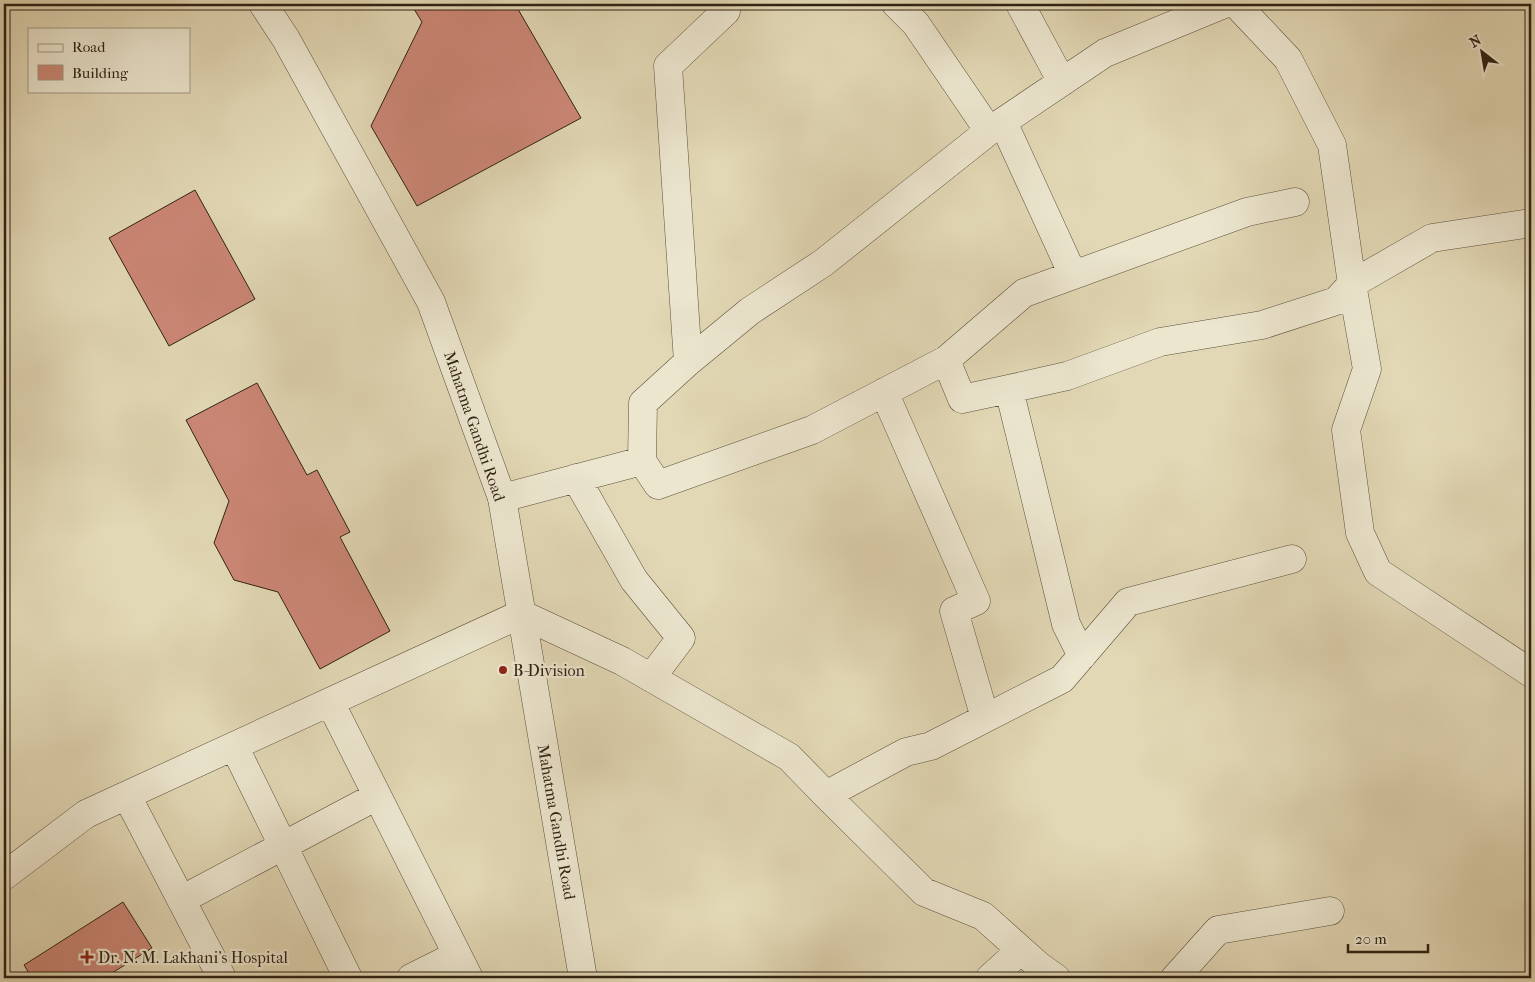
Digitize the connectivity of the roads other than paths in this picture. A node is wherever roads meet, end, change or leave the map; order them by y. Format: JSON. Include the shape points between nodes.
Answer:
{"nodes":[{"id":1,"x":263,"y":4,"type":"edge"},
{"id":2,"x":721,"y":4,"type":"edge"},
{"id":3,"x":896,"y":4,"type":"edge"},
{"id":4,"x":1020,"y":4,"type":"edge"},
{"id":5,"x":1224,"y":4,"type":"edge"},
{"id":6,"x":1236,"y":4,"type":"edge"},
{"id":7,"x":1062,"y":82,"type":"junction"},
{"id":8,"x":996,"y":126,"type":"junction"},
{"id":9,"x":1295,"y":202,"type":"dead end"},
{"id":10,"x":1531,"y":223,"type":"edge"},
{"id":11,"x":1073,"y":275,"type":"junction"},
{"id":12,"x":1352,"y":284,"type":"junction"},
{"id":13,"x":946,"y":360,"type":"junction"},
{"id":14,"x":688,"y":362,"type":"junction"},
{"id":15,"x":1009,"y":389,"type":"junction"},
{"id":16,"x":884,"y":392,"type":"junction"},
{"id":17,"x":642,"y":461,"type":"junction"},
{"id":18,"x":576,"y":478,"type":"junction"},
{"id":19,"x":502,"y":498,"type":"junction"},
{"id":20,"x":1292,"y":559,"type":"dead end"},
{"id":21,"x":521,"y":614,"type":"junction"},
{"id":22,"x":1082,"y":656,"type":"junction"},
{"id":23,"x":1531,"y":673,"type":"edge"},
{"id":24,"x":651,"y":678,"type":"junction"},
{"id":25,"x":330,"y":702,"type":"junction"},
{"id":26,"x":985,"y":718,"type":"junction"},
{"id":27,"x":234,"y":746,"type":"junction"},
{"id":28,"x":826,"y":795,"type":"junction"},
{"id":29,"x":127,"y":796,"type":"junction"},
{"id":30,"x":377,"y":796,"type":"junction"},
{"id":31,"x":283,"y":846,"type":"junction"},
{"id":32,"x":4,"y":876,"type":"edge"},
{"id":33,"x":181,"y":900,"type":"junction"},
{"id":34,"x":1330,"y":911,"type":"dead end"},
{"id":35,"x":1022,"y":950,"type":"junction"},
{"id":36,"x":463,"y":966,"type":"edge"},
{"id":37,"x":222,"y":978,"type":"edge"},
{"id":38,"x":348,"y":978,"type":"edge"},
{"id":39,"x":411,"y":978,"type":"edge"},
{"id":40,"x":583,"y":978,"type":"edge"},
{"id":41,"x":990,"y":978,"type":"edge"},
{"id":42,"x":1056,"y":978,"type":"edge"},
{"id":43,"x":1175,"y":978,"type":"edge"}],
"edges":[{"from":1,"to":19,"type":"street","name":"Mahatma Gandhi Road","via":[[286,39],[431,302]]},
{"from":2,"to":14,"type":"street","via":[[726,11],[668,66]]},
{"from":3,"to":8,"type":"street","via":[[916,24]]},
{"from":4,"to":7,"type":"street"},
{"from":5,"to":7,"type":"street","via":[[1104,53]]},
{"from":6,"to":12,"type":"street","via":[[1288,59],[1332,145]]},
{"from":7,"to":8,"type":"street"},
{"from":8,"to":11,"type":"street"},
{"from":8,"to":14,"type":"street","via":[[823,263],[750,311]]},
{"from":9,"to":11,"type":"street","via":[[1247,212]]},
{"from":10,"to":12,"type":"street","via":[[1432,238]]},
{"from":11,"to":13,"type":"street","via":[[1024,293]]},
{"from":12,"to":15,"type":"street","via":[[1336,300],[1262,325],[1160,342],[1067,376]]},
{"from":12,"to":23,"type":"street","via":[[1367,369],[1346,430],[1360,533],[1378,572]]},
{"from":13,"to":15,"type":"street","via":[[962,400]]},
{"from":13,"to":16,"type":"street"},
{"from":14,"to":17,"type":"street","via":[[643,403]]},
{"from":15,"to":22,"type":"street","via":[[1066,624]]},
{"from":16,"to":17,"type":"street","via":[[812,430],[658,485]]},
{"from":16,"to":26,"type":"street","via":[[976,601],[954,611]]},
{"from":17,"to":18,"type":"street"},
{"from":18,"to":19,"type":"street"},
{"from":18,"to":24,"type":"street","via":[[634,580],[681,638]]},
{"from":19,"to":21,"type":"street","name":"Mahatma Gandhi Road"},
{"from":20,"to":22,"type":"street","via":[[1128,602]]},
{"from":21,"to":24,"type":"street"},
{"from":21,"to":25,"type":"street"},
{"from":21,"to":40,"type":"street","name":"Mahatma Gandhi Road"},
{"from":22,"to":26,"type":"street","via":[[1062,679]]},
{"from":24,"to":28,"type":"street","via":[[789,757]]},
{"from":25,"to":27,"type":"street"},
{"from":25,"to":30,"type":"street"},
{"from":26,"to":28,"type":"street","via":[[931,746],[906,752]]},
{"from":27,"to":29,"type":"street"},
{"from":27,"to":31,"type":"street"},
{"from":28,"to":35,"type":"street","via":[[924,892],[983,916]]},
{"from":29,"to":32,"type":"street","via":[[86,814]]},
{"from":29,"to":33,"type":"street"},
{"from":30,"to":31,"type":"street"},
{"from":30,"to":36,"type":"street"},
{"from":31,"to":33,"type":"street"},
{"from":31,"to":38,"type":"street"},
{"from":33,"to":37,"type":"street"},
{"from":34,"to":43,"type":"street","via":[[1218,930]]},
{"from":35,"to":41,"type":"street"},
{"from":35,"to":42,"type":"street"},
{"from":36,"to":39,"type":"street"}]}
